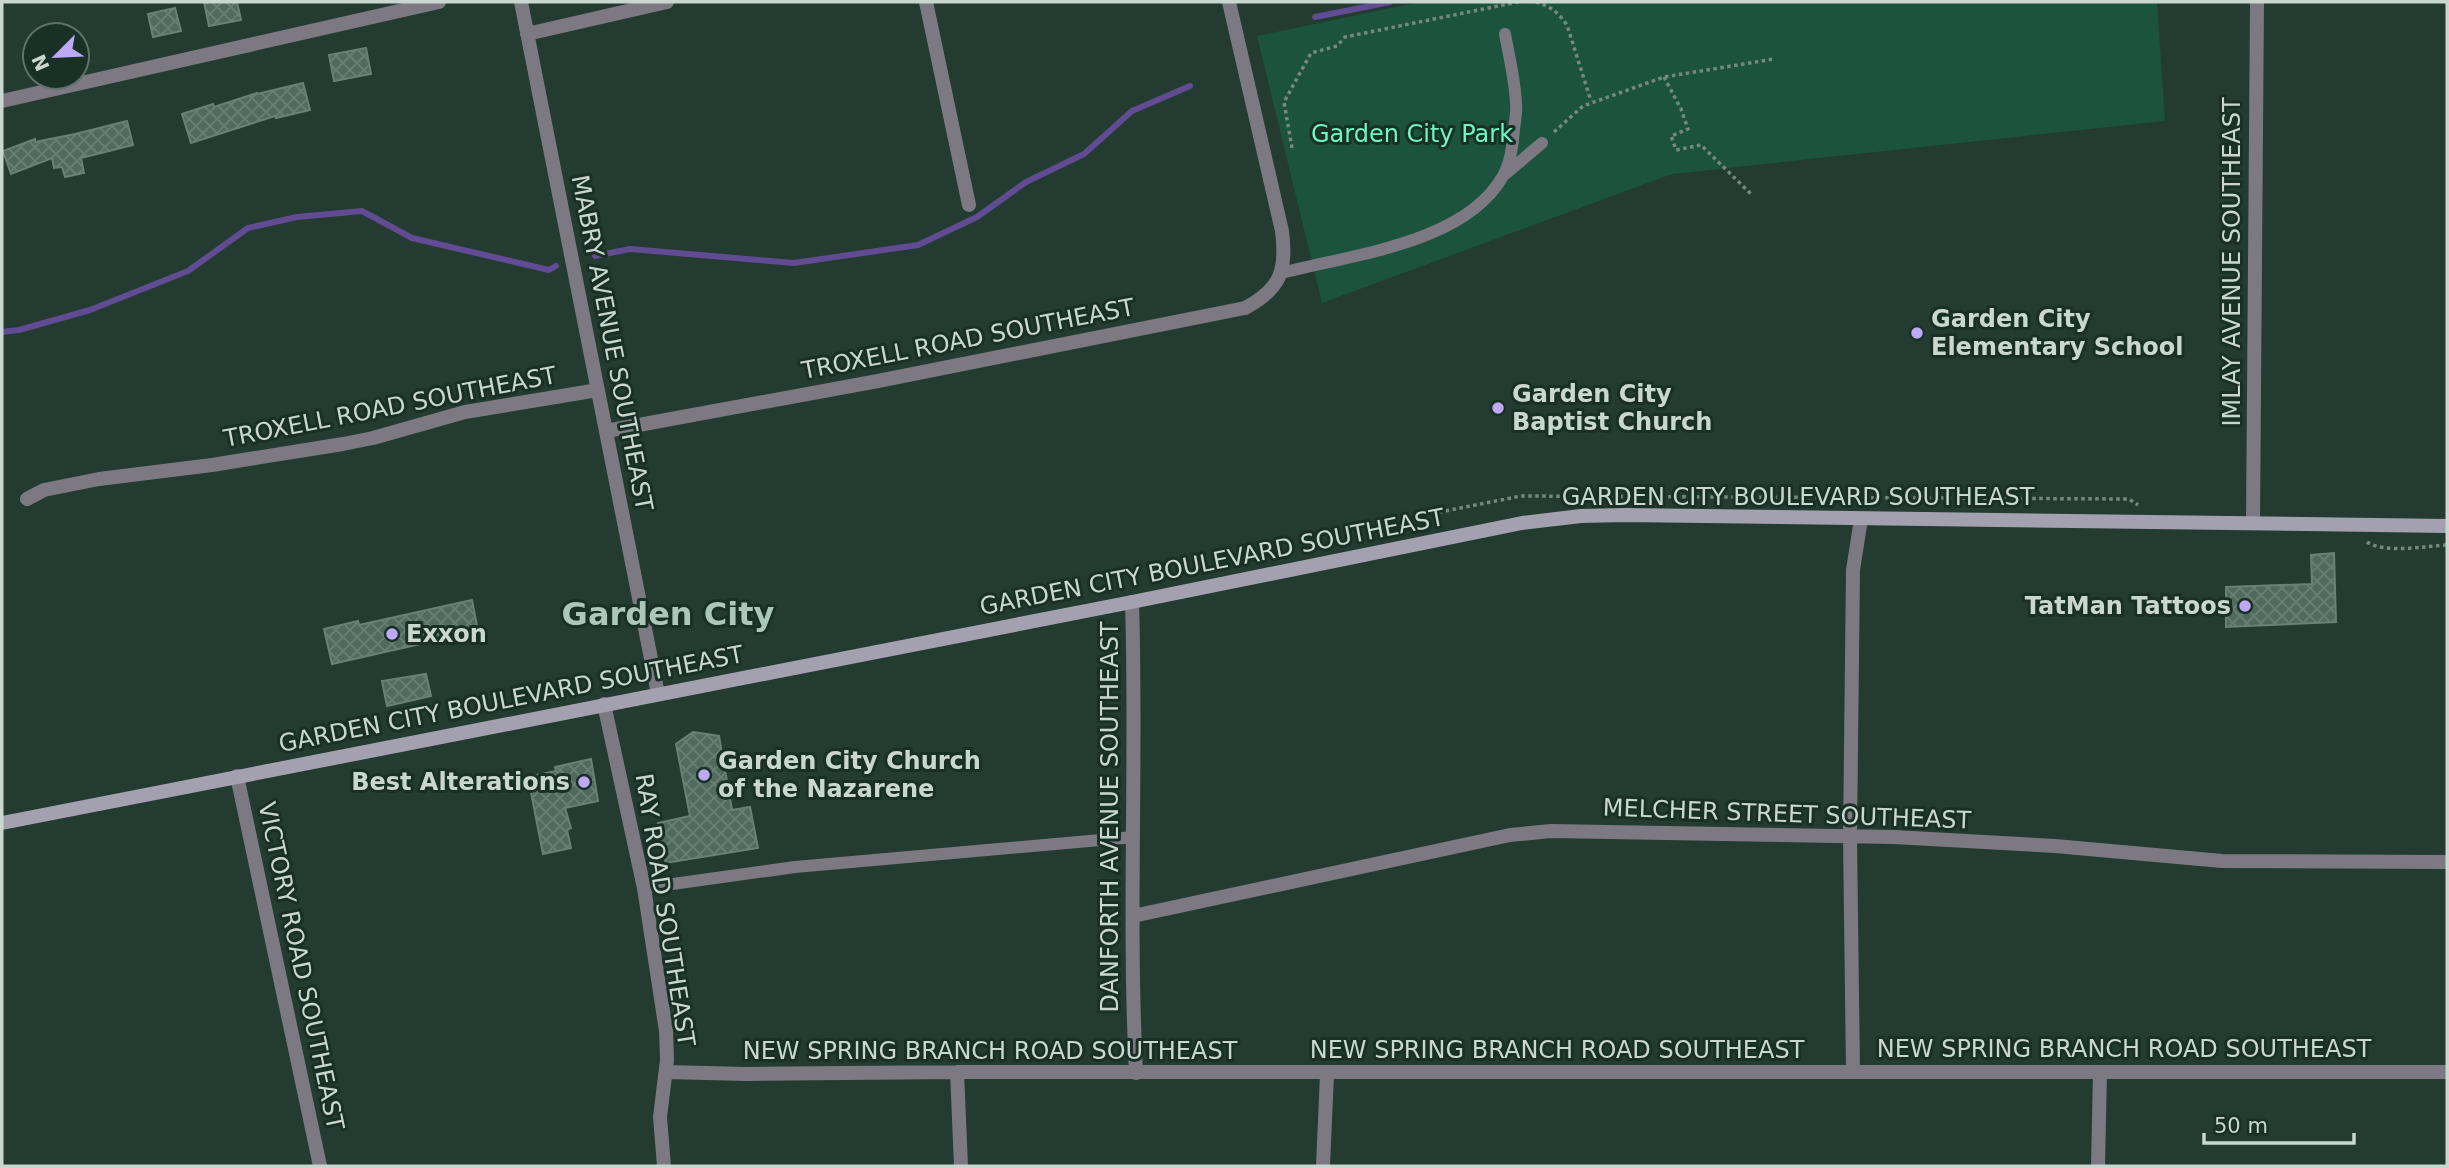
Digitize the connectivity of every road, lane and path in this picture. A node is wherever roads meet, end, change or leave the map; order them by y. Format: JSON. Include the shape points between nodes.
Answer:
{"nodes":[{"id":1,"x":439,"y":2,"type":"edge"},
{"id":2,"x":521,"y":2,"type":"edge"},
{"id":3,"x":667,"y":2,"type":"edge"},
{"id":4,"x":926,"y":2,"type":"edge"},
{"id":5,"x":1229,"y":2,"type":"edge"},
{"id":6,"x":1518,"y":2,"type":"edge"},
{"id":7,"x":1536,"y":2,"type":"edge"},
{"id":8,"x":2257,"y":2,"type":"edge"},
{"id":9,"x":527,"y":34,"type":"junction"},
{"id":10,"x":1505,"y":34,"type":"dead end"},
{"id":11,"x":1774,"y":59,"type":"dead end"},
{"id":12,"x":1664,"y":77,"type":"junction"},
{"id":13,"x":2,"y":101,"type":"edge"},
{"id":14,"x":1592,"y":102,"type":"junction"},
{"id":15,"x":1542,"y":143,"type":"joint"},
{"id":16,"x":1292,"y":148,"type":"dead end"},
{"id":17,"x":1503,"y":176,"type":"junction"},
{"id":18,"x":1752,"y":195,"type":"dead end"},
{"id":19,"x":968,"y":205,"type":"dead end"},
{"id":20,"x":1282,"y":273,"type":"junction"},
{"id":21,"x":598,"y":390,"type":"junction"},
{"id":22,"x":606,"y":430,"type":"junction"},
{"id":23,"x":27,"y":499,"type":"dead end"},
{"id":24,"x":2123,"y":499,"type":"dead end"},
{"id":25,"x":1861,"y":519,"type":"junction"},
{"id":26,"x":2253,"y":523,"type":"junction"},
{"id":27,"x":2447,"y":526,"type":"edge"},
{"id":28,"x":1398,"y":533,"type":"dead end"},
{"id":29,"x":2363,"y":539,"type":"dead end"},
{"id":30,"x":2447,"y":545,"type":"edge"},
{"id":31,"x":1132,"y":602,"type":"junction"},
{"id":32,"x":658,"y":694,"type":"junction"},
{"id":33,"x":604,"y":704,"type":"junction"},
{"id":34,"x":237,"y":776,"type":"junction"},
{"id":35,"x":2,"y":823,"type":"edge"},
{"id":36,"x":1134,"y":837,"type":"junction"},
{"id":37,"x":1850,"y":837,"type":"junction"},
{"id":38,"x":2447,"y":862,"type":"edge"},
{"id":39,"x":644,"y":888,"type":"junction"},
{"id":40,"x":1133,"y":916,"type":"junction"},
{"id":41,"x":666,"y":1072,"type":"junction"},
{"id":42,"x":957,"y":1072,"type":"junction"},
{"id":43,"x":1853,"y":1072,"type":"junction"},
{"id":44,"x":2100,"y":1072,"type":"junction"},
{"id":45,"x":2447,"y":1072,"type":"edge"},
{"id":46,"x":1136,"y":1073,"type":"junction"},
{"id":47,"x":1326,"y":1073,"type":"junction"},
{"id":48,"x":320,"y":1166,"type":"edge"},
{"id":49,"x":664,"y":1166,"type":"edge"},
{"id":50,"x":961,"y":1166,"type":"edge"},
{"id":51,"x":1324,"y":1166,"type":"edge"},
{"id":52,"x":2098,"y":1166,"type":"edge"}],
"edges":[{"from":1,"to":13,"type":"street"},
{"from":2,"to":9,"type":"street","name":"MABRY AVENUE SOUTHEAST"},
{"from":3,"to":9,"type":"street"},
{"from":4,"to":19,"type":"street"},
{"from":5,"to":20,"type":"street","via":[[1282,231],[1286,256]]},
{"from":6,"to":16,"type":"path","via":[[1345,37],[1337,46],[1311,53],[1284,102]]},
{"from":7,"to":14,"type":"path","via":[[1560,14],[1567,25]]},
{"from":8,"to":26,"type":"street","name":"IMLAY AVENUE SOUTHEAST"},
{"from":9,"to":21,"type":"street","name":"MABRY AVENUE SOUTHEAST"},
{"from":10,"to":17,"type":"lane","via":[[1517,104],[1513,146]]},
{"from":11,"to":12,"type":"path"},
{"from":12,"to":14,"type":"path"},
{"from":12,"to":18,"type":"path","via":[[1688,129],[1671,136],[1676,150],[1701,145]]},
{"from":14,"to":15,"type":"path"},
{"from":15,"to":17,"type":"lane"},
{"from":17,"to":20,"type":"lane","via":[[1456,221],[1416,240]]},
{"from":20,"to":22,"type":"street","name":"TROXELL ROAD SOUTHEAST","via":[[1273,288],[1245,308],[878,382]]},
{"from":21,"to":22,"type":"street","name":"MABRY AVENUE SOUTHEAST"},
{"from":21,"to":23,"type":"street","name":"TROXELL ROAD SOUTHEAST","via":[[466,412],[343,444],[99,479],[44,490]]},
{"from":22,"to":32,"type":"street","name":"MABRY AVENUE SOUTHEAST"},
{"from":24,"to":28,"type":"path","via":[[1521,496],[1420,516]]},
{"from":25,"to":26,"type":"street","name":"GARDEN CITY BOULEVARD SOUTHEAST"},
{"from":25,"to":31,"type":"street","name":"GARDEN CITY BOULEVARD SOUTHEAST","via":[[1570,517]]},
{"from":25,"to":37,"type":"street","via":[[1853,570]]},
{"from":26,"to":27,"type":"street","name":"GARDEN CITY BOULEVARD SOUTHEAST"},
{"from":29,"to":30,"type":"path","via":[[2373,546],[2393,548]]},
{"from":31,"to":32,"type":"street","name":"GARDEN CITY BOULEVARD SOUTHEAST"},
{"from":31,"to":36,"type":"street","name":"DANFORTH AVENUE SOUTHEAST"},
{"from":32,"to":33,"type":"street","name":"GARDEN CITY BOULEVARD SOUTHEAST"},
{"from":33,"to":34,"type":"street","name":"GARDEN CITY BOULEVARD SOUTHEAST"},
{"from":33,"to":39,"type":"street","name":"RAY ROAD SOUTHEAST"},
{"from":34,"to":35,"type":"street","name":"GARDEN CITY BOULEVARD SOUTHEAST"},
{"from":34,"to":48,"type":"street","name":"VICTORY ROAD SOUTHEAST"},
{"from":36,"to":39,"type":"lane","via":[[795,867]]},
{"from":36,"to":40,"type":"street","name":"DANFORTH AVENUE SOUTHEAST"},
{"from":37,"to":38,"type":"street","name":"MELCHER STREET SOUTHEAST","via":[[2055,846],[2222,861]]},
{"from":37,"to":40,"type":"street","name":"MELCHER STREET SOUTHEAST","via":[[1551,831],[1510,835]]},
{"from":37,"to":43,"type":"street"},
{"from":39,"to":41,"type":"street","name":"RAY ROAD SOUTHEAST","via":[[666,1031]]},
{"from":40,"to":46,"type":"street","name":"DANFORTH AVENUE SOUTHEAST"},
{"from":41,"to":42,"type":"street","name":"NEW SPRING BRANCH ROAD SOUTHEAST"},
{"from":41,"to":49,"type":"street","name":"RAY ROAD SOUTHEAST","via":[[660,1117]]},
{"from":42,"to":46,"type":"street","name":"NEW SPRING BRANCH ROAD SOUTHEAST"},
{"from":42,"to":50,"type":"street"},
{"from":43,"to":44,"type":"street","name":"NEW SPRING BRANCH ROAD SOUTHEAST"},
{"from":43,"to":47,"type":"street","name":"NEW SPRING BRANCH ROAD SOUTHEAST"},
{"from":44,"to":45,"type":"street","name":"NEW SPRING BRANCH ROAD SOUTHEAST"},
{"from":44,"to":52,"type":"street"},
{"from":46,"to":47,"type":"street","name":"NEW SPRING BRANCH ROAD SOUTHEAST"},
{"from":47,"to":51,"type":"street"}]}
